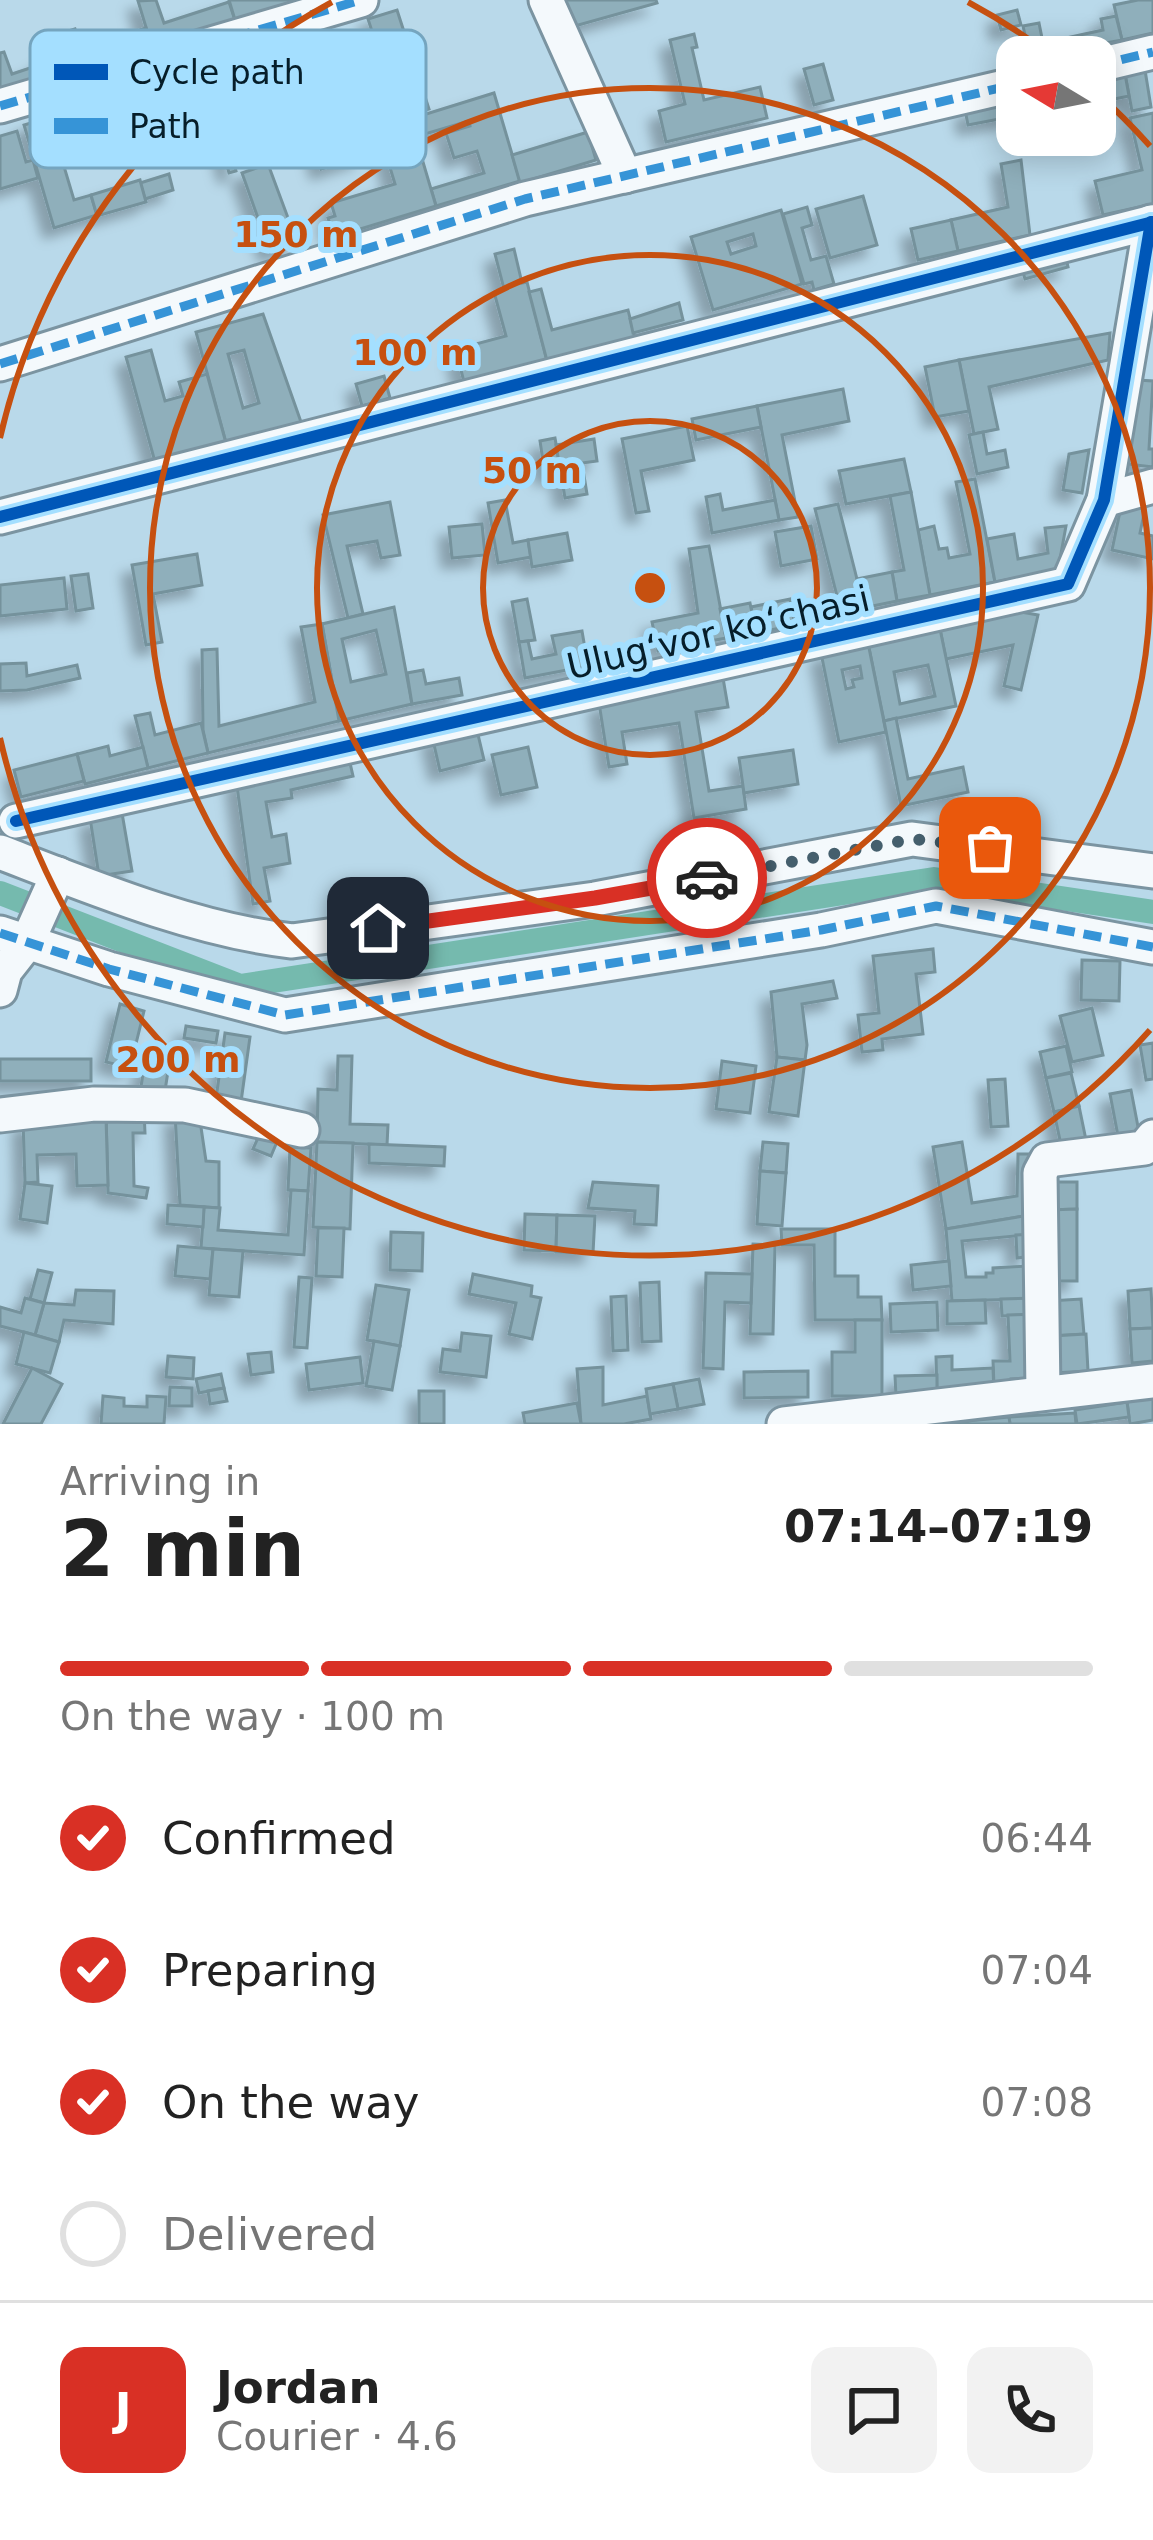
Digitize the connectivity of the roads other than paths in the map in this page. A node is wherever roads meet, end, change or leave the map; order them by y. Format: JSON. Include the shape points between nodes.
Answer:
{"nodes":[{"id":1,"x":361,"y":0,"type":"edge"},
{"id":2,"x":546,"y":0,"type":"edge"},
{"id":3,"x":259,"y":30,"type":"edge"},
{"id":4,"x":1153,"y":52,"type":"edge"},
{"id":5,"x":1116,"y":61,"type":"edge"},
{"id":6,"x":996,"y":89,"type":"edge"},
{"id":7,"x":30,"y":97,"type":"edge"},
{"id":8,"x":0,"y":106,"type":"edge"},
{"id":9,"x":625,"y":176,"type":"junction"},
{"id":10,"x":1152,"y":222,"type":"edge"},
{"id":11,"x":0,"y":364,"type":"edge"},
{"id":12,"x":1153,"y":486,"type":"edge"},
{"id":13,"x":1104,"y":500,"type":"junction"},
{"id":14,"x":0,"y":517,"type":"edge"},
{"id":15,"x":8,"y":812,"type":"edge"},
{"id":16,"x":0,"y":852,"type":"edge"},
{"id":17,"x":1153,"y":871,"type":"edge"},
{"id":18,"x":58,"y":874,"type":"junction"},
{"id":19,"x":13,"y":938,"type":"edge"},
{"id":20,"x":1153,"y":947,"type":"edge"},
{"id":21,"x":0,"y":991,"type":"edge"},
{"id":22,"x":0,"y":1114,"type":"edge"},
{"id":23,"x":302,"y":1130,"type":"dead end"},
{"id":24,"x":1153,"y":1137,"type":"edge"},
{"id":25,"x":1153,"y":1381,"type":"edge"},
{"id":26,"x":1043,"y":1392,"type":"junction"},
{"id":27,"x":784,"y":1424,"type":"edge"}],
"edges":[{"from":1,"to":3,"type":"street"},
{"from":2,"to":9,"type":"street"},
{"from":4,"to":5,"type":"street"},
{"from":6,"to":9,"type":"street"},
{"from":7,"to":8,"type":"street"},
{"from":9,"to":11,"type":"street"},
{"from":10,"to":13,"type":"street","name":"Ulugʻvor koʻchasi"},
{"from":10,"to":14,"type":"street"},
{"from":12,"to":13,"type":"street"},
{"from":13,"to":15,"type":"street","name":"Ulugʻvor koʻchasi","via":[[1068,584]]},
{"from":15,"to":18,"type":"street"},
{"from":16,"to":18,"type":"street"},
{"from":17,"to":18,"type":"street","via":[[912,839],[595,898],[292,940],[237,932]]},
{"from":18,"to":19,"type":"street"},
{"from":19,"to":20,"type":"street","via":[[285,1015],[936,906]]},
{"from":19,"to":21,"type":"street"},
{"from":22,"to":23,"type":"street","via":[[184,1105]]},
{"from":24,"to":26,"type":"street","via":[[1144,1148],[1047,1160],[1040,1173]]},
{"from":25,"to":26,"type":"street"},
{"from":26,"to":27,"type":"street"}]}
